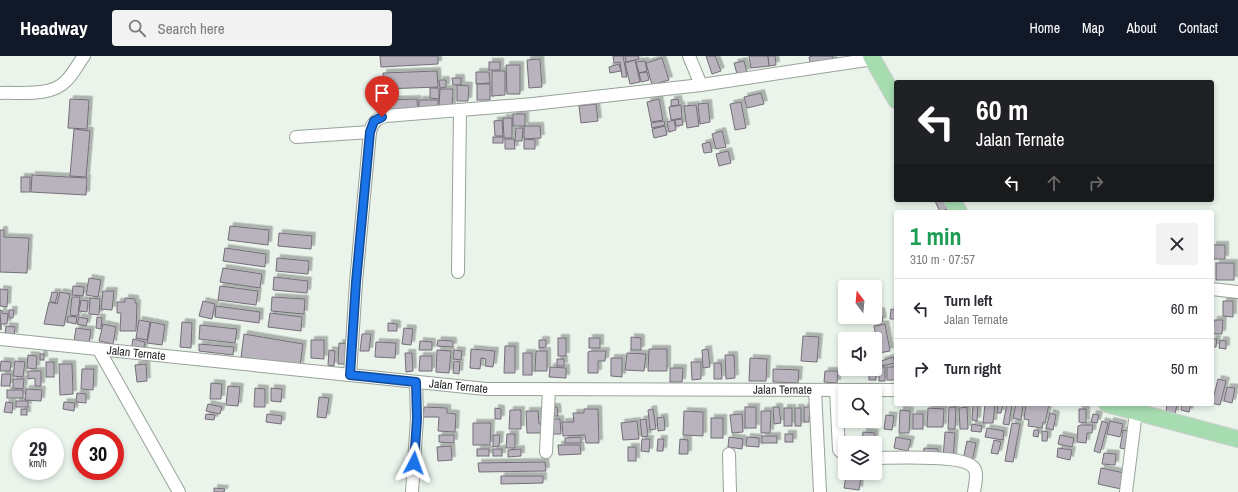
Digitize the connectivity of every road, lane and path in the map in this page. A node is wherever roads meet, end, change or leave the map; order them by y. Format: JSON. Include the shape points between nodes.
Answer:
{"nodes":[{"id":1,"x":84,"y":56,"type":"edge"},
{"id":2,"x":689,"y":56,"type":"edge"},
{"id":3,"x":872,"y":58,"type":"edge"},
{"id":4,"x":701,"y":85,"type":"junction"},
{"id":5,"x":0,"y":93,"type":"edge"},
{"id":6,"x":894,"y":96,"type":"edge"},
{"id":7,"x":460,"y":110,"type":"junction"},
{"id":8,"x":370,"y":132,"type":"junction"},
{"id":9,"x":296,"y":137,"type":"dead end"},
{"id":10,"x":458,"y":272,"type":"dead end"},
{"id":11,"x":1214,"y":289,"type":"edge"},
{"id":12,"x":1238,"y":292,"type":"edge"},
{"id":13,"x":0,"y":339,"type":"edge"},
{"id":14,"x":99,"y":350,"type":"junction"},
{"id":15,"x":350,"y":375,"type":"junction"},
{"id":16,"x":416,"y":382,"type":"junction"},
{"id":17,"x":549,"y":389,"type":"junction"},
{"id":18,"x":815,"y":390,"type":"junction"},
{"id":19,"x":836,"y":390,"type":"junction"},
{"id":20,"x":894,"y":390,"type":"edge"},
{"id":21,"x":1122,"y":406,"type":"edge"},
{"id":22,"x":1136,"y":408,"type":"edge"},
{"id":23,"x":838,"y":436,"type":"edge"},
{"id":24,"x":1238,"y":439,"type":"edge"},
{"id":25,"x":546,"y":452,"type":"dead end"},
{"id":26,"x":728,"y":454,"type":"dead end"},
{"id":27,"x":882,"y":458,"type":"edge"},
{"id":28,"x":179,"y":492,"type":"edge"},
{"id":29,"x":412,"y":492,"type":"edge"},
{"id":30,"x":730,"y":492,"type":"edge"},
{"id":31,"x":820,"y":492,"type":"edge"},
{"id":32,"x":974,"y":492,"type":"edge"},
{"id":33,"x":1126,"y":492,"type":"edge"}],
"edges":[{"from":1,"to":5,"type":"street","via":[[65,83],[56,87],[38,92]]},
{"from":2,"to":4,"type":"street"},
{"from":3,"to":4,"type":"street"},
{"from":3,"to":6,"type":"main road"},
{"from":4,"to":7,"type":"street"},
{"from":7,"to":8,"type":"street","via":[[382,117],[374,121]]},
{"from":7,"to":10,"type":"street"},
{"from":8,"to":9,"type":"street"},
{"from":8,"to":15,"type":"street"},
{"from":11,"to":12,"type":"street"},
{"from":13,"to":14,"type":"street","name":"Jalan Ternate"},
{"from":14,"to":15,"type":"street","name":"Jalan Ternate"},
{"from":14,"to":28,"type":"street"},
{"from":15,"to":16,"type":"street","name":"Jalan Ternate"},
{"from":16,"to":17,"type":"street","name":"Jalan Ternate","via":[[486,389]]},
{"from":16,"to":29,"type":"street","via":[[417,419]]},
{"from":17,"to":18,"type":"street","name":"Jalan Ternate"},
{"from":17,"to":25,"type":"street"},
{"from":18,"to":19,"type":"street","name":"Jalan Ternate"},
{"from":18,"to":31,"type":"street"},
{"from":19,"to":20,"type":"street","name":"Jalan Ternate"},
{"from":19,"to":23,"type":"street"},
{"from":21,"to":22,"type":"main road"},
{"from":22,"to":24,"type":"main road"},
{"from":22,"to":33,"type":"street"},
{"from":26,"to":30,"type":"street"},
{"from":27,"to":32,"type":"street","via":[[924,457],[969,463],[975,469]]}]}
